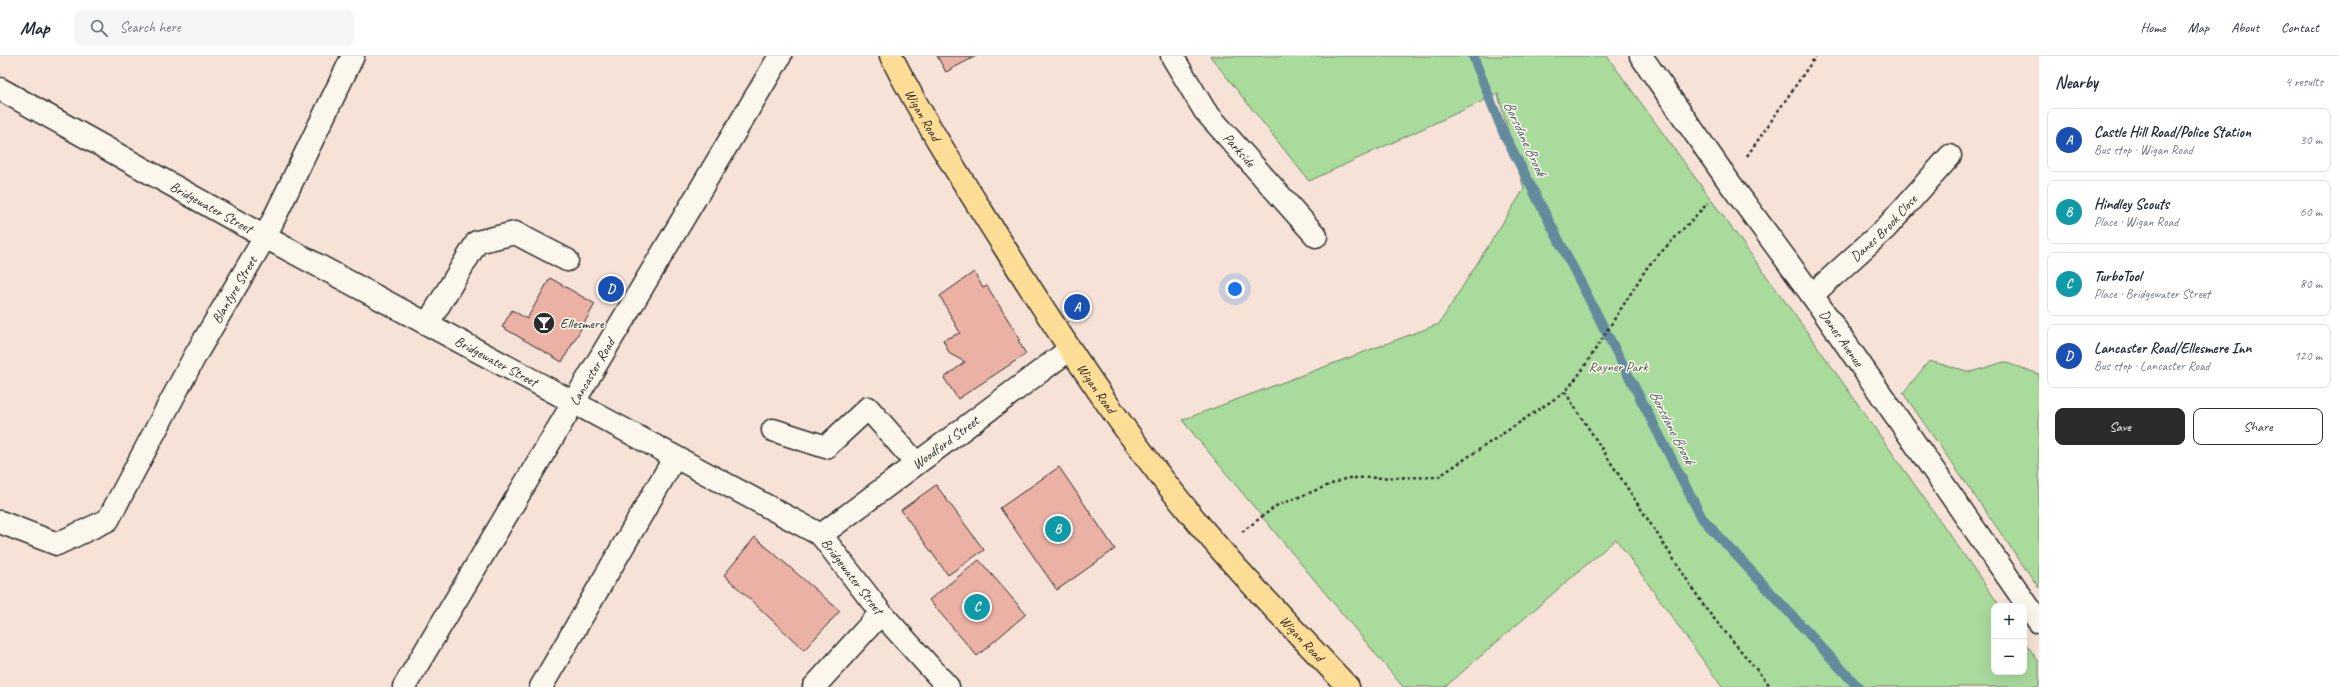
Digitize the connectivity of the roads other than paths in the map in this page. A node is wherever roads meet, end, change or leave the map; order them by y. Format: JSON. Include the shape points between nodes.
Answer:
{"nodes":[{"id":1,"x":353,"y":56,"type":"edge"},
{"id":2,"x":780,"y":56,"type":"edge"},
{"id":3,"x":891,"y":56,"type":"edge"},
{"id":4,"x":1172,"y":56,"type":"edge"},
{"id":5,"x":1641,"y":56,"type":"edge"},
{"id":6,"x":0,"y":88,"type":"edge"},
{"id":7,"x":1950,"y":156,"type":"dead end"},
{"id":8,"x":1316,"y":236,"type":"dead end"},
{"id":9,"x":265,"y":237,"type":"junction"},
{"id":10,"x":567,"y":260,"type":"dead end"},
{"id":11,"x":1812,"y":295,"type":"junction"},
{"id":12,"x":428,"y":323,"type":"junction"},
{"id":13,"x":1069,"y":350,"type":"junction"},
{"id":14,"x":573,"y":404,"type":"junction"},
{"id":15,"x":773,"y":430,"type":"dead end"},
{"id":16,"x":674,"y":457,"type":"junction"},
{"id":17,"x":916,"y":464,"type":"junction"},
{"id":18,"x":0,"y":522,"type":"edge"},
{"id":19,"x":821,"y":535,"type":"junction"},
{"id":20,"x":881,"y":612,"type":"junction"},
{"id":21,"x":2039,"y":622,"type":"edge"},
{"id":22,"x":404,"y":687,"type":"edge"},
{"id":23,"x":541,"y":687,"type":"edge"},
{"id":24,"x":814,"y":687,"type":"edge"},
{"id":25,"x":948,"y":687,"type":"edge"},
{"id":26,"x":1348,"y":687,"type":"edge"}],
"edges":[{"from":1,"to":9,"type":"street","name":"Blantyre Street"},
{"from":2,"to":14,"type":"street","name":"Lancaster Road"},
{"from":3,"to":13,"type":"highway","name":"Wigan Road","via":[[910,95]]},
{"from":4,"to":8,"type":"street","name":"Parkside","via":[[1205,111]]},
{"from":5,"to":11,"type":"street","name":"Danes Avenue"},
{"from":6,"to":9,"type":"street","name":"Bridgewater Street"},
{"from":7,"to":11,"type":"street","name":"Danes Brook Close","via":[[1886,228]]},
{"from":9,"to":12,"type":"street","name":"Bridgewater Street"},
{"from":9,"to":18,"type":"street","name":"Blantyre Street","via":[[196,354],[108,520],[57,544]]},
{"from":10,"to":12,"type":"street","via":[[515,233],[476,242]]},
{"from":11,"to":21,"type":"street","name":"Danes Avenue"},
{"from":12,"to":14,"type":"street","name":"Bridgewater Street"},
{"from":13,"to":17,"type":"street","name":"Woodford Street"},
{"from":13,"to":26,"type":"highway","name":"Wigan Road","via":[[1143,452],[1219,548]]},
{"from":14,"to":16,"type":"street","name":"Bridgewater Street"},
{"from":14,"to":22,"type":"street","name":"Lancaster Road"},
{"from":15,"to":17,"type":"street","via":[[826,447],[868,408]]},
{"from":16,"to":19,"type":"street","name":"Bridgewater Street"},
{"from":16,"to":23,"type":"street"},
{"from":17,"to":19,"type":"street","name":"Woodford Street"},
{"from":19,"to":20,"type":"street","name":"Bridgewater Street"},
{"from":20,"to":24,"type":"street"},
{"from":20,"to":25,"type":"street","name":"Bridgewater Street"}]}
